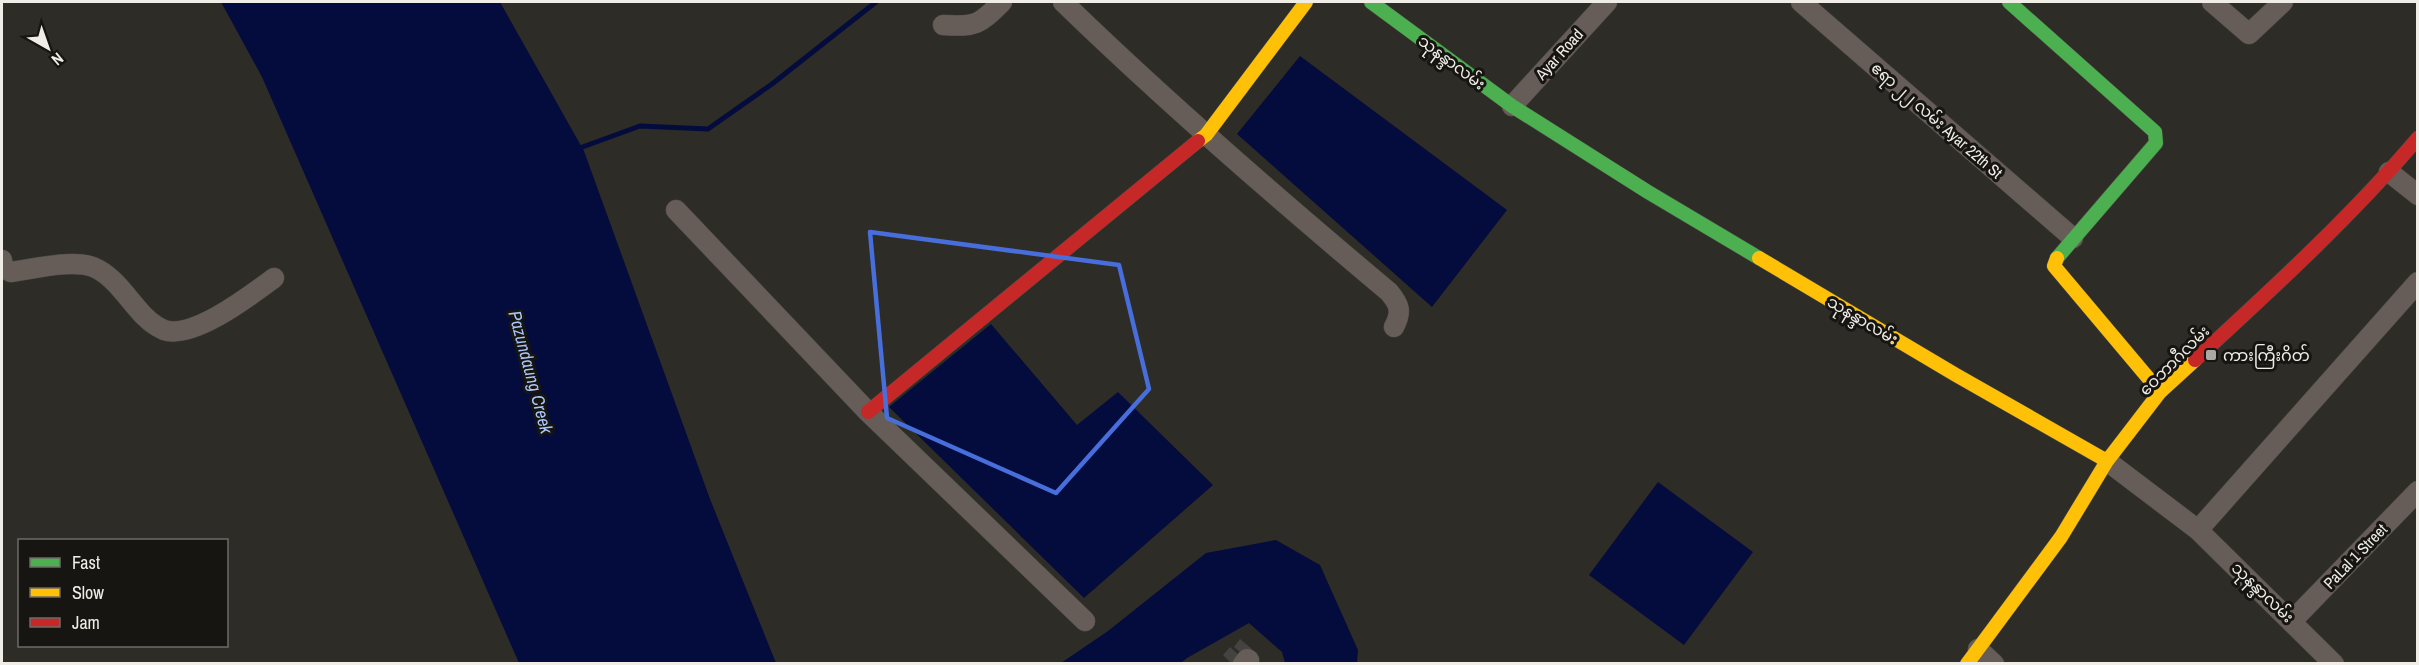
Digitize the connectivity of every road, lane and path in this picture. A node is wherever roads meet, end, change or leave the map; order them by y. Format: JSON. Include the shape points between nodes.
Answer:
{"nodes":[{"id":1,"x":1002,"y":2,"type":"edge"},
{"id":2,"x":1063,"y":2,"type":"edge"},
{"id":3,"x":1306,"y":2,"type":"edge"},
{"id":4,"x":1371,"y":2,"type":"edge"},
{"id":5,"x":1607,"y":2,"type":"edge"},
{"id":6,"x":1801,"y":2,"type":"edge"},
{"id":7,"x":2009,"y":2,"type":"edge"},
{"id":8,"x":2212,"y":2,"type":"edge"},
{"id":9,"x":2283,"y":2,"type":"edge"},
{"id":10,"x":943,"y":25,"type":"dead end"},
{"id":11,"x":1512,"y":106,"type":"junction"},
{"id":12,"x":1206,"y":135,"type":"junction"},
{"id":13,"x":2418,"y":138,"type":"edge"},
{"id":14,"x":2389,"y":172,"type":"junction"},
{"id":15,"x":2418,"y":195,"type":"edge"},
{"id":16,"x":676,"y":210,"type":"dead end"},
{"id":17,"x":2073,"y":238,"type":"junction"},
{"id":18,"x":2,"y":260,"type":"edge"},
{"id":19,"x":274,"y":278,"type":"dead end"},
{"id":20,"x":2418,"y":282,"type":"edge"},
{"id":21,"x":1395,"y":327,"type":"dead end"},
{"id":22,"x":2160,"y":392,"type":"junction"},
{"id":23,"x":868,"y":412,"type":"junction"},
{"id":24,"x":2108,"y":461,"type":"junction"},
{"id":25,"x":2418,"y":491,"type":"edge"},
{"id":26,"x":2198,"y":530,"type":"junction"},
{"id":27,"x":1085,"y":621,"type":"dead end"},
{"id":28,"x":2292,"y":621,"type":"junction"},
{"id":29,"x":1973,"y":656,"type":"edge"},
{"id":30,"x":1994,"y":663,"type":"edge"},
{"id":31,"x":2334,"y":663,"type":"edge"}],
"edges":[{"from":1,"to":10,"type":"street","via":[[987,18],[968,27]]},
{"from":2,"to":12,"type":"street"},
{"from":3,"to":12,"type":"main road"},
{"from":4,"to":11,"type":"main road","name":"သုနန္ဒာလမ်း"},
{"from":5,"to":11,"type":"street","name":"Ayar Road"},
{"from":6,"to":17,"type":"street","name":"ဧရာ ၂၂ လမ်း Ayar 22th St"},
{"from":7,"to":17,"type":"main road","via":[[2155,132],[2157,138]]},
{"from":8,"to":9,"type":"street","via":[[2248,34]]},
{"from":11,"to":24,"type":"main road","name":"သုနန္ဒာလမ်း","via":[[1658,198]]},
{"from":12,"to":21,"type":"street","via":[[1389,292],[1398,303],[1400,315]]},
{"from":12,"to":23,"type":"main road"},
{"from":13,"to":14,"type":"main road","name":"ဝေဘာဂီလမ်း"},
{"from":14,"to":15,"type":"street"},
{"from":14,"to":22,"type":"main road","name":"ဝေဘာဂီလမ်း","via":[[2277,285]]},
{"from":16,"to":23,"type":"street"},
{"from":17,"to":22,"type":"main road","via":[[2054,266]]},
{"from":18,"to":19,"type":"street","via":[[3,268],[11,272],[73,264],[91,266],[118,287],[148,321],[177,331],[229,310]]},
{"from":20,"to":26,"type":"street"},
{"from":22,"to":24,"type":"main road","name":"ဝေဘာဂီလမ်း"},
{"from":23,"to":27,"type":"street"},
{"from":24,"to":26,"type":"street","name":"သုနန္ဒာလမ်း"},
{"from":24,"to":29,"type":"main road","name":"ဝေဘာဂီလမ်း","via":[[2061,537]]},
{"from":25,"to":28,"type":"street","name":"PaLal 1 Street"},
{"from":26,"to":28,"type":"street","name":"သုနန္ဒာလမ်း"},
{"from":28,"to":31,"type":"street","name":"သုနန္ဒာလမ်း"},
{"from":29,"to":30,"type":"street"}]}
